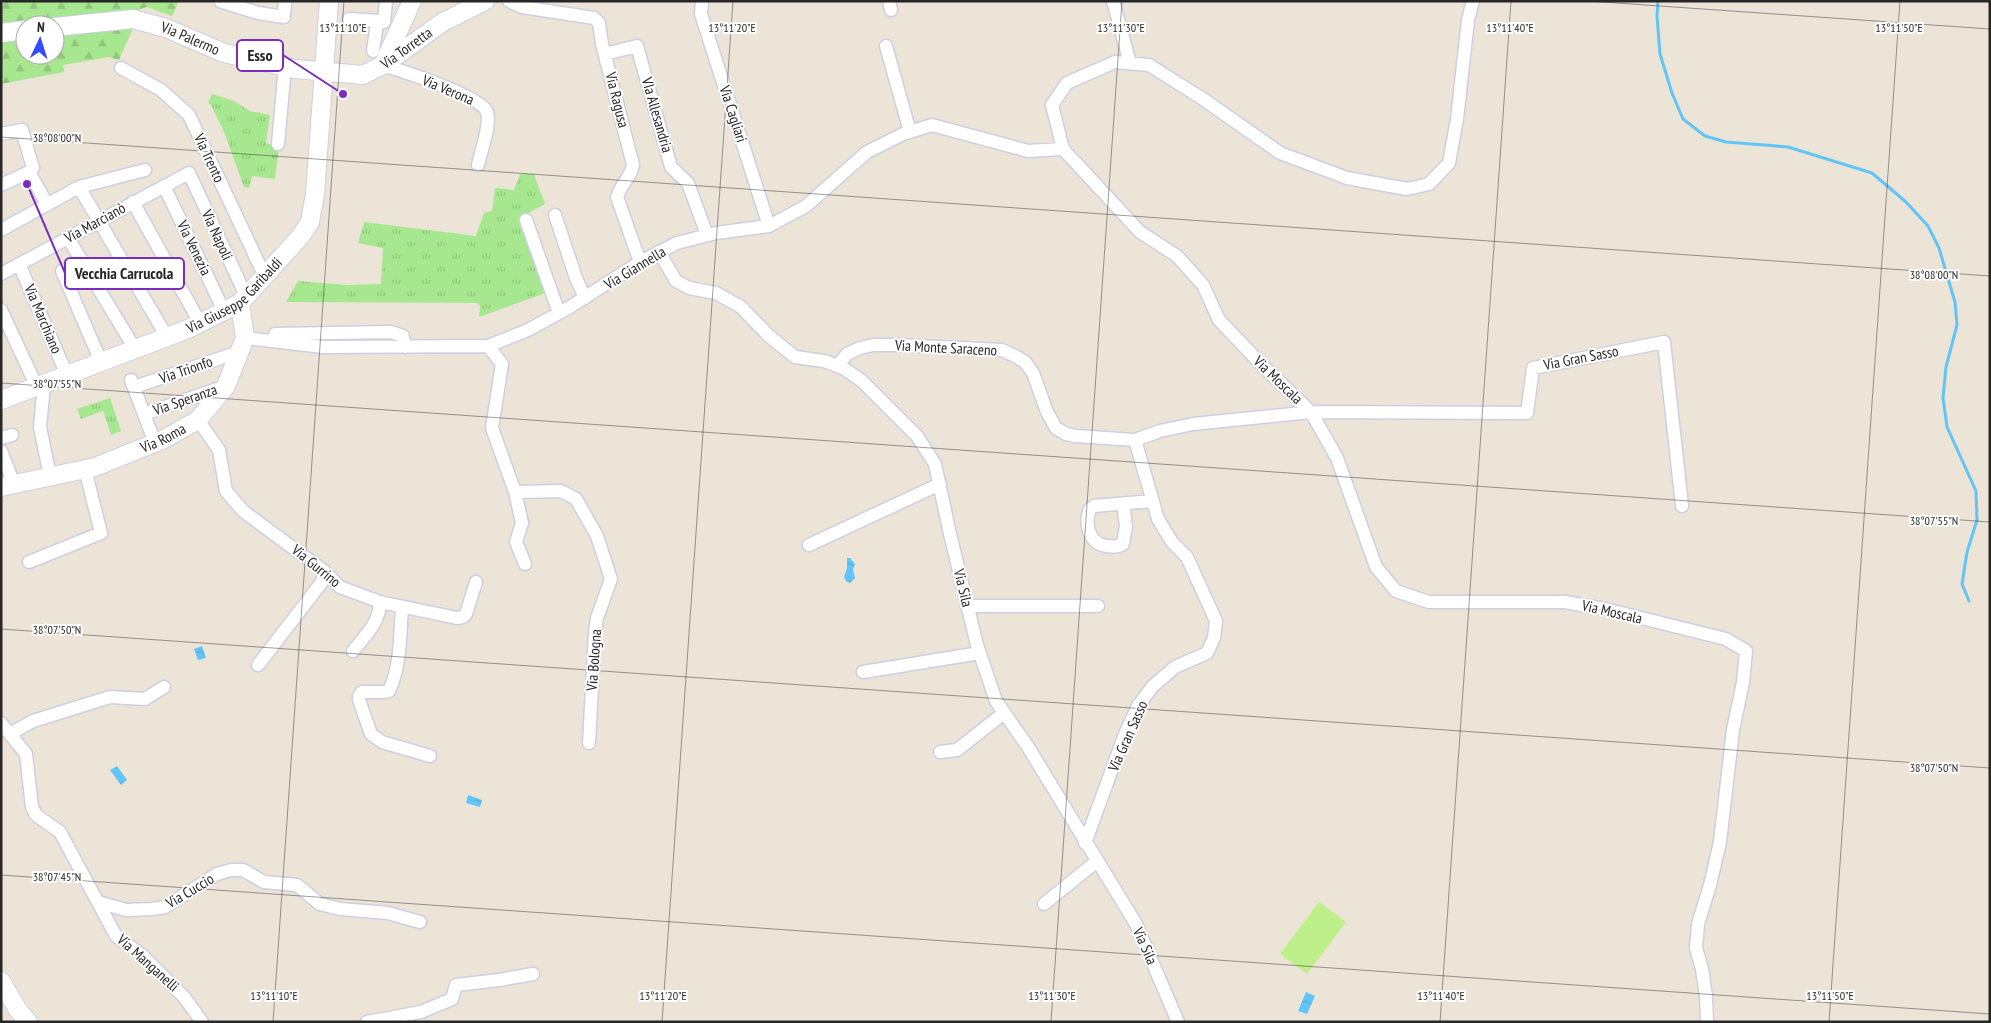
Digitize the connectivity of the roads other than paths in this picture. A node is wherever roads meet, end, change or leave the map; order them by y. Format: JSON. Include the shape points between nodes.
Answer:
{"nodes":[{"id":1,"x":220,"y":1,"type":"edge"},
{"id":2,"x":285,"y":1,"type":"edge"},
{"id":3,"x":329,"y":1,"type":"edge"},
{"id":4,"x":386,"y":1,"type":"edge"},
{"id":5,"x":412,"y":1,"type":"edge"},
{"id":6,"x":485,"y":1,"type":"edge"},
{"id":7,"x":509,"y":1,"type":"edge"},
{"id":8,"x":702,"y":1,"type":"edge"},
{"id":9,"x":1113,"y":1,"type":"edge"},
{"id":10,"x":1473,"y":1,"type":"edge"},
{"id":11,"x":349,"y":19,"type":"dead end"},
{"id":12,"x":379,"y":21,"type":"junction"},
{"id":13,"x":65,"y":26,"type":"edge"},
{"id":14,"x":15,"y":31,"type":"edge"},
{"id":15,"x":1,"y":33,"type":"edge"},
{"id":16,"x":886,"y":46,"type":"dead end"},
{"id":17,"x":605,"y":54,"type":"junction"},
{"id":18,"x":378,"y":58,"type":"junction"},
{"id":19,"x":1130,"y":63,"type":"junction"},
{"id":20,"x":285,"y":66,"type":"junction"},
{"id":21,"x":121,"y":68,"type":"dead end"},
{"id":22,"x":323,"y":72,"type":"junction"},
{"id":23,"x":910,"y":132,"type":"junction"},
{"id":24,"x":1,"y":134,"type":"edge"},
{"id":25,"x":278,"y":144,"type":"dead end"},
{"id":26,"x":1063,"y":149,"type":"junction"},
{"id":27,"x":478,"y":165,"type":"dead end"},
{"id":28,"x":31,"y":170,"type":"junction"},
{"id":29,"x":145,"y":170,"type":"dead end"},
{"id":30,"x":189,"y":173,"type":"joint"},
{"id":31,"x":1,"y":185,"type":"edge"},
{"id":32,"x":164,"y":186,"type":"junction"},
{"id":33,"x":79,"y":187,"type":"junction"},
{"id":34,"x":133,"y":202,"type":"junction"},
{"id":35,"x":47,"y":204,"type":"junction"},
{"id":36,"x":555,"y":215,"type":"dead end"},
{"id":37,"x":100,"y":220,"type":"junction"},
{"id":38,"x":526,"y":220,"type":"dead end"},
{"id":39,"x":769,"y":226,"type":"junction"},
{"id":40,"x":1,"y":230,"type":"edge"},
{"id":41,"x":707,"y":235,"type":"junction"},
{"id":42,"x":68,"y":238,"type":"junction"},
{"id":43,"x":658,"y":252,"type":"junction"},
{"id":44,"x":82,"y":260,"type":"junction"},
{"id":45,"x":640,"y":262,"type":"junction"},
{"id":46,"x":19,"y":264,"type":"junction"},
{"id":47,"x":1,"y":274,"type":"edge"},
{"id":48,"x":264,"y":277,"type":"junction"},
{"id":49,"x":585,"y":298,"type":"junction"},
{"id":50,"x":237,"y":303,"type":"junction"},
{"id":51,"x":1,"y":310,"type":"edge"},
{"id":52,"x":559,"y":313,"type":"junction"},
{"id":53,"x":200,"y":323,"type":"junction"},
{"id":54,"x":275,"y":334,"type":"dead end"},
{"id":55,"x":166,"y":337,"type":"junction"},
{"id":56,"x":242,"y":345,"type":"junction"},
{"id":57,"x":488,"y":346,"type":"junction"},
{"id":58,"x":405,"y":347,"type":"junction"},
{"id":59,"x":135,"y":349,"type":"junction"},
{"id":60,"x":101,"y":362,"type":"junction"},
{"id":61,"x":837,"y":366,"type":"junction"},
{"id":62,"x":67,"y":375,"type":"junction"},
{"id":63,"x":40,"y":385,"type":"junction"},
{"id":64,"x":226,"y":386,"type":"junction"},
{"id":65,"x":2,"y":396,"type":"edge"},
{"id":66,"x":1311,"y":412,"type":"junction"},
{"id":67,"x":144,"y":414,"type":"junction"},
{"id":68,"x":198,"y":420,"type":"junction"},
{"id":69,"x":1135,"y":440,"type":"junction"},
{"id":70,"x":155,"y":443,"type":"junction"},
{"id":71,"x":2,"y":453,"type":"edge"},
{"id":72,"x":85,"y":469,"type":"junction"},
{"id":73,"x":50,"y":476,"type":"junction"},
{"id":74,"x":940,"y":484,"type":"junction"},
{"id":75,"x":8,"y":485,"type":"edge"},
{"id":76,"x":515,"y":492,"type":"junction"},
{"id":77,"x":1152,"y":501,"type":"junction"},
{"id":78,"x":1124,"y":504,"type":"dead end"},
{"id":79,"x":1682,"y":506,"type":"dead end"},
{"id":80,"x":809,"y":545,"type":"dead end"},
{"id":81,"x":29,"y":562,"type":"dead end"},
{"id":82,"x":525,"y":564,"type":"dead end"},
{"id":83,"x":324,"y":571,"type":"junction"},
{"id":84,"x":476,"y":582,"type":"dead end"},
{"id":85,"x":380,"y":602,"type":"junction"},
{"id":86,"x":967,"y":606,"type":"junction"},
{"id":87,"x":1098,"y":606,"type":"dead end"},
{"id":88,"x":402,"y":607,"type":"junction"},
{"id":89,"x":353,"y":651,"type":"dead end"},
{"id":90,"x":980,"y":653,"type":"junction"},
{"id":91,"x":258,"y":665,"type":"dead end"},
{"id":92,"x":863,"y":672,"type":"dead end"},
{"id":93,"x":164,"y":687,"type":"dead end"},
{"id":94,"x":1004,"y":713,"type":"junction"},
{"id":95,"x":1,"y":723,"type":"edge"},
{"id":96,"x":10,"y":734,"type":"junction"},
{"id":97,"x":590,"y":743,"type":"dead end"},
{"id":98,"x":940,"y":752,"type":"dead end"},
{"id":99,"x":430,"y":756,"type":"dead end"},
{"id":100,"x":1086,"y":843,"type":"junction"},
{"id":101,"x":1097,"y":861,"type":"junction"},
{"id":102,"x":98,"y":902,"type":"junction"},
{"id":103,"x":1044,"y":904,"type":"dead end"},
{"id":104,"x":420,"y":922,"type":"dead end"},
{"id":105,"x":533,"y":974,"type":"dead end"},
{"id":106,"x":1,"y":981,"type":"edge"},
{"id":107,"x":7,"y":1003,"type":"edge"},
{"id":108,"x":28,"y":1022,"type":"edge"},
{"id":109,"x":202,"y":1022,"type":"edge"},
{"id":110,"x":367,"y":1022,"type":"edge"},
{"id":111,"x":1178,"y":1022,"type":"edge"},
{"id":112,"x":1707,"y":1022,"type":"edge"}],
"edges":[{"from":1,"to":2,"type":"street","via":[[284,17]]},
{"from":3,"to":22,"type":"street","name":"Via Giuseppe Garibaldi"},
{"from":4,"to":12,"type":"street","via":[[384,22]]},
{"from":5,"to":18,"type":"street"},
{"from":6,"to":18,"type":"street","name":"Via Torretta"},
{"from":7,"to":17,"type":"street","name":"Via Ragusa","via":[[522,7],[594,18]]},
{"from":8,"to":39,"type":"street","name":"Via Cagliari","via":[[701,14]]},
{"from":9,"to":19,"type":"street"},
{"from":10,"to":19,"type":"street","name":"Via Moscala","via":[[1449,163],[1429,184],[1407,189],[1348,178],[1280,153],[1149,65]]},
{"from":11,"to":12,"type":"street"},
{"from":12,"to":18,"type":"street","via":[[375,30]]},
{"from":13,"to":20,"type":"street","name":"Via Palermo","via":[[132,19],[166,28],[224,53]]},
{"from":14,"to":15,"type":"street"},
{"from":16,"to":23,"type":"street"},
{"from":17,"to":41,"type":"street","name":"VIa Allesandria","via":[[636,46],[671,167],[688,183]]},
{"from":17,"to":45,"type":"street","name":"Via Ragusa","via":[[633,165],[632,173],[617,196]]},
{"from":18,"to":22,"type":"street","name":"Via Torretta","via":[[363,75]]},
{"from":18,"to":27,"type":"street","name":"Via Verona","via":[[484,107],[488,121]]},
{"from":19,"to":26,"type":"street","name":"Via Moscala","via":[[1115,62],[1067,83],[1052,105]]},
{"from":20,"to":22,"type":"street","name":"Via Palermo"},
{"from":20,"to":25,"type":"street"},
{"from":21,"to":48,"type":"street","name":"Via Trento","via":[[161,90],[188,116]]},
{"from":22,"to":48,"type":"street","name":"Via Giuseppe Garibaldi","via":[[315,194],[310,222]]},
{"from":23,"to":26,"type":"street","name":"Via Giannella","via":[[932,126],[1028,151]]},
{"from":23,"to":39,"type":"street","name":"Via Giannella","via":[[866,152],[806,206]]},
{"from":24,"to":28,"type":"street","via":[[22,130]]},
{"from":26,"to":66,"type":"street","name":"Via Moscala","via":[[1140,232],[1183,263],[1203,285],[1219,320]]},
{"from":28,"to":31,"type":"street"},
{"from":28,"to":35,"type":"street"},
{"from":29,"to":33,"type":"street"},
{"from":30,"to":32,"type":"street","name":"Via Marcianò"},
{"from":30,"to":50,"type":"street","name":"Via Napoli"},
{"from":32,"to":34,"type":"street","name":"Via Marcianò"},
{"from":32,"to":50,"type":"street","name":"Via Venezia"},
{"from":33,"to":35,"type":"street"},
{"from":33,"to":37,"type":"street"},
{"from":34,"to":37,"type":"street","name":"Via Marcianò"},
{"from":34,"to":53,"type":"street"},
{"from":35,"to":40,"type":"street"},
{"from":36,"to":49,"type":"street"},
{"from":37,"to":42,"type":"street","name":"Via Marcianò"},
{"from":37,"to":55,"type":"street"},
{"from":38,"to":52,"type":"street"},
{"from":39,"to":41,"type":"street","name":"Via Giannella"},
{"from":41,"to":43,"type":"street","name":"Via Giannella"},
{"from":42,"to":44,"type":"street"},
{"from":42,"to":46,"type":"street","name":"Via Marcianò"},
{"from":43,"to":45,"type":"street","name":"Via Giannella"},
{"from":43,"to":61,"type":"street","name":"Via Sila","via":[[676,281],[689,288],[716,293],[741,307],[769,336],[795,356]]},
{"from":44,"to":59,"type":"street"},
{"from":44,"to":60,"type":"street","via":[[62,271]]},
{"from":45,"to":49,"type":"street","name":"Via Giannella"},
{"from":46,"to":47,"type":"street","name":"Via Marcianò"},
{"from":46,"to":62,"type":"street","name":"Via Marchiano"},
{"from":48,"to":50,"type":"street","name":"Via Giuseppe Garibaldi"},
{"from":49,"to":52,"type":"street","name":"Via Giannella"},
{"from":50,"to":53,"type":"street","name":"Via Giuseppe Garibaldi"},
{"from":50,"to":56,"type":"street","name":"Via Roma"},
{"from":51,"to":63,"type":"street"},
{"from":52,"to":57,"type":"street","name":"Via Giannella"},
{"from":53,"to":55,"type":"street","name":"Via Giuseppe Garibaldi"},
{"from":54,"to":58,"type":"street","via":[[391,332],[402,336]]},
{"from":55,"to":59,"type":"street","name":"Via Giuseppe Garibaldi"},
{"from":56,"to":58,"type":"street","name":"Via Giannella"},
{"from":56,"to":64,"type":"street","name":"Via Roma"},
{"from":56,"to":67,"type":"street","name":"Via Trionfo","via":[[133,384]]},
{"from":57,"to":58,"type":"street","name":"Via Giannella"},
{"from":57,"to":76,"type":"street","via":[[502,364],[492,428]]},
{"from":59,"to":60,"type":"street","name":"Via Giuseppe Garibaldi"},
{"from":60,"to":62,"type":"street","name":"Via Giuseppe Garibaldi"},
{"from":61,"to":69,"type":"street","name":"Via Monte Saraceno","via":[[847,354],[873,345],[1002,350],[1025,362],[1056,428],[1076,436]]},
{"from":61,"to":74,"type":"street","name":"Via Sila","via":[[862,381],[917,436],[935,464]]},
{"from":62,"to":63,"type":"street","name":"Via Giuseppe Garibaldi"},
{"from":63,"to":65,"type":"street","name":"Via Giuseppe Garibaldi"},
{"from":63,"to":73,"type":"street","via":[[40,427]]},
{"from":64,"to":67,"type":"street","name":"Via Speranza"},
{"from":64,"to":68,"type":"street","name":"Via Roma"},
{"from":66,"to":69,"type":"street","name":"Via Monte Saraceno","via":[[1192,424]]},
{"from":66,"to":79,"type":"street","name":"Via Gran Sasso","via":[[1527,413],[1533,368],[1664,342]]},
{"from":66,"to":112,"type":"street","name":"Via Moscala","via":[[1337,458],[1376,567],[1396,591],[1428,602],[1564,602],[1726,639],[1746,651],[1720,842],[1698,924],[1696,948],[1704,978]]},
{"from":67,"to":70,"type":"street"},
{"from":68,"to":70,"type":"street","name":"Via Roma"},
{"from":68,"to":83,"type":"street","name":"Via Gurrino","via":[[219,450],[226,491],[243,511]]},
{"from":69,"to":77,"type":"street","name":"Via Gran Sasso"},
{"from":70,"to":72,"type":"street","name":"Via Roma"},
{"from":71,"to":75,"type":"street"},
{"from":72,"to":73,"type":"street","name":"Via Roma"},
{"from":72,"to":81,"type":"street","via":[[101,533]]},
{"from":73,"to":75,"type":"street","name":"Via Roma"},
{"from":74,"to":80,"type":"street"},
{"from":74,"to":86,"type":"street","name":"Via Sila"},
{"from":76,"to":82,"type":"street","via":[[522,523],[516,542]]},
{"from":76,"to":97,"type":"street","name":"Via Bologna","via":[[561,491],[576,499],[597,536],[612,579],[595,632]]},
{"from":77,"to":78,"type":"street"},
{"from":77,"to":100,"type":"street","name":"Via Gran Sasso","via":[[1172,542],[1187,557],[1216,621],[1216,628],[1207,653],[1174,667],[1152,687],[1138,706]]},
{"from":83,"to":85,"type":"street","name":"Via Gurrino","via":[[340,588]]},
{"from":83,"to":91,"type":"street","via":[[322,582]]},
{"from":84,"to":88,"type":"street","name":"Via Gurrino","via":[[463,617]]},
{"from":85,"to":88,"type":"street","name":"Via Gurrino"},
{"from":85,"to":89,"type":"street","via":[[380,612],[369,632]]},
{"from":86,"to":87,"type":"street"},
{"from":86,"to":90,"type":"street","name":"Via Sila"},
{"from":88,"to":99,"type":"street","via":[[392,685],[385,692],[362,692],[359,700],[370,734],[382,742]]},
{"from":90,"to":92,"type":"street"},
{"from":90,"to":94,"type":"street","name":"Via Sila","via":[[996,701]]},
{"from":93,"to":96,"type":"street","via":[[145,699],[110,697],[33,721]]},
{"from":94,"to":98,"type":"street","via":[[957,750]]},
{"from":94,"to":100,"type":"street","name":"Via Sila"},
{"from":95,"to":96,"type":"street","name":"Via Manganelli"},
{"from":96,"to":102,"type":"street","name":"Via Manganelli","via":[[26,754],[31,800],[36,815],[60,832]]},
{"from":100,"to":101,"type":"street","name":"Via Sila"},
{"from":101,"to":103,"type":"street"},
{"from":101,"to":111,"type":"street","name":"Via Sila","via":[[1136,924]]},
{"from":102,"to":104,"type":"street","name":"Via Cuccio","via":[[126,910],[152,910],[165,907],[217,874],[244,870],[264,882],[297,885],[320,904],[388,913]]},
{"from":102,"to":109,"type":"street","name":"Via Manganelli","via":[[116,936],[142,955],[185,998]]},
{"from":105,"to":110,"type":"street","via":[[464,982],[456,985],[454,996],[444,1003],[421,1012]]},
{"from":106,"to":107,"type":"street"},
{"from":107,"to":108,"type":"street"}]}
